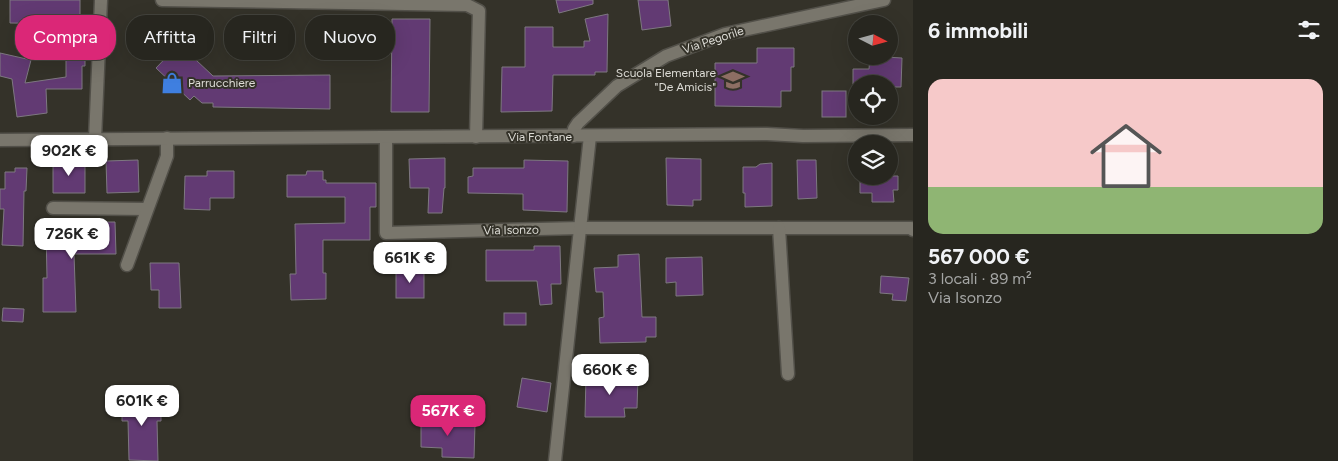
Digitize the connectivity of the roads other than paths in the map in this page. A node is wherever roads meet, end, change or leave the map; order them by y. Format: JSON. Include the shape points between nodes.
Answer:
{"nodes":[{"id":1,"x":102,"y":0,"type":"edge"},
{"id":2,"x":162,"y":0,"type":"edge"},
{"id":3,"x":884,"y":0,"type":"edge"},
{"id":4,"x":913,"y":135,"type":"edge"},
{"id":5,"x":573,"y":136,"type":"junction"},
{"id":6,"x":590,"y":136,"type":"junction"},
{"id":7,"x":476,"y":137,"type":"junction"},
{"id":8,"x":167,"y":138,"type":"junction"},
{"id":9,"x":386,"y":138,"type":"junction"},
{"id":10,"x":95,"y":139,"type":"junction"},
{"id":11,"x":0,"y":140,"type":"edge"},
{"id":12,"x":53,"y":208,"type":"dead end"},
{"id":13,"x":147,"y":209,"type":"junction"},
{"id":14,"x":912,"y":227,"type":"edge"},
{"id":15,"x":580,"y":228,"type":"junction"},
{"id":16,"x":778,"y":228,"type":"junction"},
{"id":17,"x":127,"y":265,"type":"dead end"},
{"id":18,"x":788,"y":374,"type":"dead end"},
{"id":19,"x":554,"y":461,"type":"edge"}],
"edges":[{"from":1,"to":10,"type":"street"},
{"from":2,"to":7,"type":"street","via":[[467,5],[478,11]]},
{"from":3,"to":5,"type":"street","name":"Via Pegorile","via":[[725,34],[666,56],[617,86],[578,123]]},
{"from":4,"to":6,"type":"street","name":"Via Fontane"},
{"from":5,"to":6,"type":"street","name":"Via Fontane"},
{"from":5,"to":7,"type":"street","name":"Via Fontane"},
{"from":6,"to":15,"type":"street"},
{"from":7,"to":9,"type":"street","name":"Via Fontane"},
{"from":8,"to":9,"type":"street","name":"Via Fontane"},
{"from":8,"to":10,"type":"street","name":"Via Fontane"},
{"from":8,"to":13,"type":"street","via":[[167,156]]},
{"from":9,"to":15,"type":"street","name":"Via Isonzo","via":[[386,232]]},
{"from":10,"to":11,"type":"street","name":"Via Fontane"},
{"from":12,"to":13,"type":"street"},
{"from":13,"to":17,"type":"street"},
{"from":14,"to":16,"type":"street","name":"Via Isonzo"},
{"from":15,"to":16,"type":"street","name":"Via Isonzo"},
{"from":15,"to":19,"type":"street"},
{"from":16,"to":18,"type":"street"}]}
